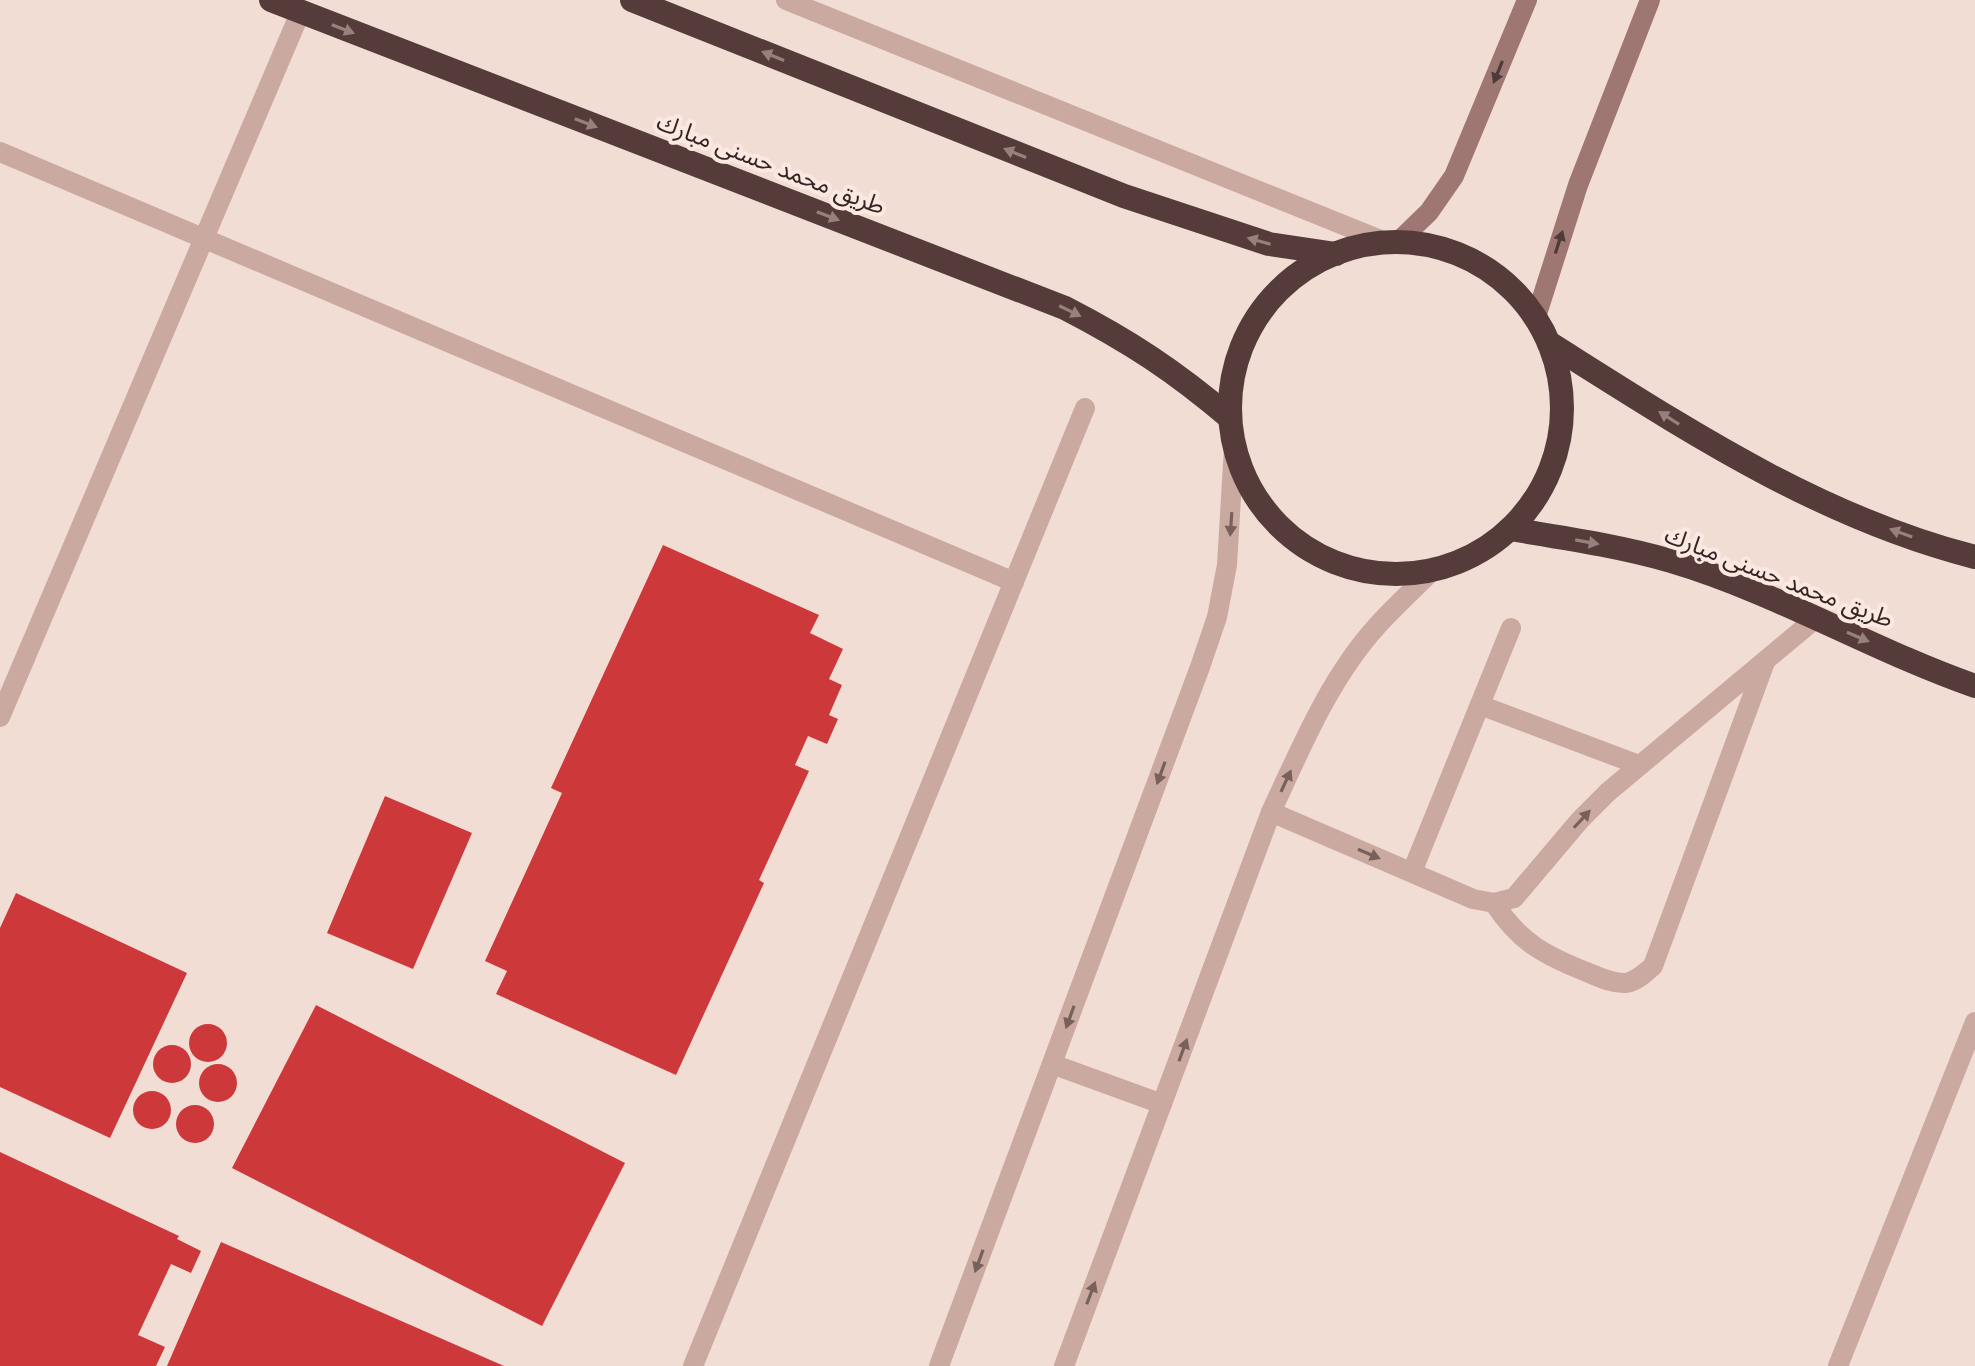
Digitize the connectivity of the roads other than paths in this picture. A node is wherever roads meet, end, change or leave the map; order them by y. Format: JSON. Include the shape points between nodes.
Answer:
{"nodes":[{"id":1,"x":271,"y":0,"type":"edge"},
{"id":2,"x":632,"y":0,"type":"edge"},
{"id":3,"x":786,"y":0,"type":"edge"},
{"id":4,"x":1527,"y":0,"type":"edge"},
{"id":5,"x":1650,"y":0,"type":"edge"},
{"id":6,"x":300,"y":13,"type":"junction"},
{"id":7,"x":0,"y":152,"type":"edge"},
{"id":8,"x":203,"y":237,"type":"junction"},
{"id":9,"x":1393,"y":242,"type":"junction"},
{"id":10,"x":1336,"y":254,"type":"junction"},
{"id":11,"x":1536,"y":317,"type":"junction"},
{"id":12,"x":1549,"y":343,"type":"junction"},
{"id":13,"x":1085,"y":408,"type":"dead end"},
{"id":14,"x":1230,"y":418,"type":"junction"},
{"id":15,"x":1234,"y":447,"type":"junction"},
{"id":16,"x":1510,"y":529,"type":"junction"},
{"id":17,"x":1975,"y":557,"type":"edge"},
{"id":18,"x":1434,"y":569,"type":"junction"},
{"id":19,"x":1014,"y":582,"type":"junction"},
{"id":20,"x":1815,"y":619,"type":"junction"},
{"id":21,"x":1511,"y":628,"type":"dead end"},
{"id":22,"x":1766,"y":659,"type":"junction"},
{"id":23,"x":1975,"y":686,"type":"edge"},
{"id":24,"x":1480,"y":705,"type":"junction"},
{"id":25,"x":0,"y":717,"type":"edge"},
{"id":26,"x":1639,"y":765,"type":"junction"},
{"id":27,"x":1271,"y":812,"type":"junction"},
{"id":28,"x":1412,"y":872,"type":"junction"},
{"id":29,"x":1494,"y":903,"type":"junction"},
{"id":30,"x":1975,"y":1022,"type":"edge"},
{"id":31,"x":1052,"y":1064,"type":"junction"},
{"id":32,"x":1162,"y":1104,"type":"junction"},
{"id":33,"x":693,"y":1366,"type":"edge"},
{"id":34,"x":939,"y":1366,"type":"edge"},
{"id":35,"x":1064,"y":1366,"type":"edge"},
{"id":36,"x":1838,"y":1366,"type":"edge"}],
"edges":[{"from":1,"to":6,"type":"highway","name":"طريق محمد حسنى مبارك"},
{"from":10,"to":2,"type":"highway","one_way":true,"via":[[1269,244],[1138,201]]},
{"from":3,"to":9,"type":"street"},
{"from":4,"to":9,"type":"street","one_way":true,"via":[[1454,176],[1429,212]]},
{"from":11,"to":5,"type":"street","one_way":true,"via":[[1578,185]]},
{"from":6,"to":8,"type":"street"},
{"from":6,"to":14,"type":"highway","name":"طريق محمد حسنى مبارك","one_way":true,"via":[[1065,308],[1124,338]]},
{"from":7,"to":8,"type":"street"},
{"from":8,"to":19,"type":"street"},
{"from":8,"to":25,"type":"street"},
{"from":9,"to":10,"type":"highway"},
{"from":9,"to":11,"type":"highway","via":[[1425,244],[1476,262],[1519,295]]},
{"from":10,"to":14,"type":"highway","via":[[1283,288],[1255,321],[1237,361]]},
{"from":11,"to":12,"type":"highway"},
{"from":12,"to":16,"type":"highway","via":[[1562,398],[1559,441],[1545,482]]},
{"from":17,"to":12,"type":"highway","one_way":true,"via":[[1850,515],[1758,471]]},
{"from":13,"to":19,"type":"street"},
{"from":14,"to":15,"type":"highway"},
{"from":15,"to":18,"type":"highway","via":[[1257,500],[1286,532],[1321,557],[1377,573]]},
{"from":15,"to":31,"type":"street","one_way":true,"via":[[1227,565],[1217,617]]},
{"from":16,"to":18,"type":"highway","via":[[1475,554]]},
{"from":16,"to":20,"type":"highway","name":"طريق محمد حسنى مبارك","one_way":true,"via":[[1672,561]]},
{"from":27,"to":18,"type":"street","one_way":true,"via":[[1340,677],[1376,627]]},
{"from":19,"to":33,"type":"street"},
{"from":20,"to":22,"type":"street"},
{"from":20,"to":23,"type":"highway","name":"طريق محمد حسنى مبارك","one_way":true},
{"from":21,"to":24,"type":"street"},
{"from":22,"to":26,"type":"street"},
{"from":22,"to":29,"type":"street","via":[[1653,966],[1641,977],[1626,983],[1609,981],[1550,957],[1526,942]]},
{"from":24,"to":26,"type":"street"},
{"from":24,"to":28,"type":"street"},
{"from":29,"to":26,"type":"street","one_way":true,"via":[[1514,898],[1580,820]]},
{"from":27,"to":28,"type":"street","one_way":true},
{"from":32,"to":27,"type":"street","one_way":true},
{"from":28,"to":29,"type":"street"},
{"from":30,"to":36,"type":"street"},
{"from":31,"to":32,"type":"street"},
{"from":31,"to":34,"type":"street","one_way":true},
{"from":35,"to":32,"type":"street","one_way":true}]}
